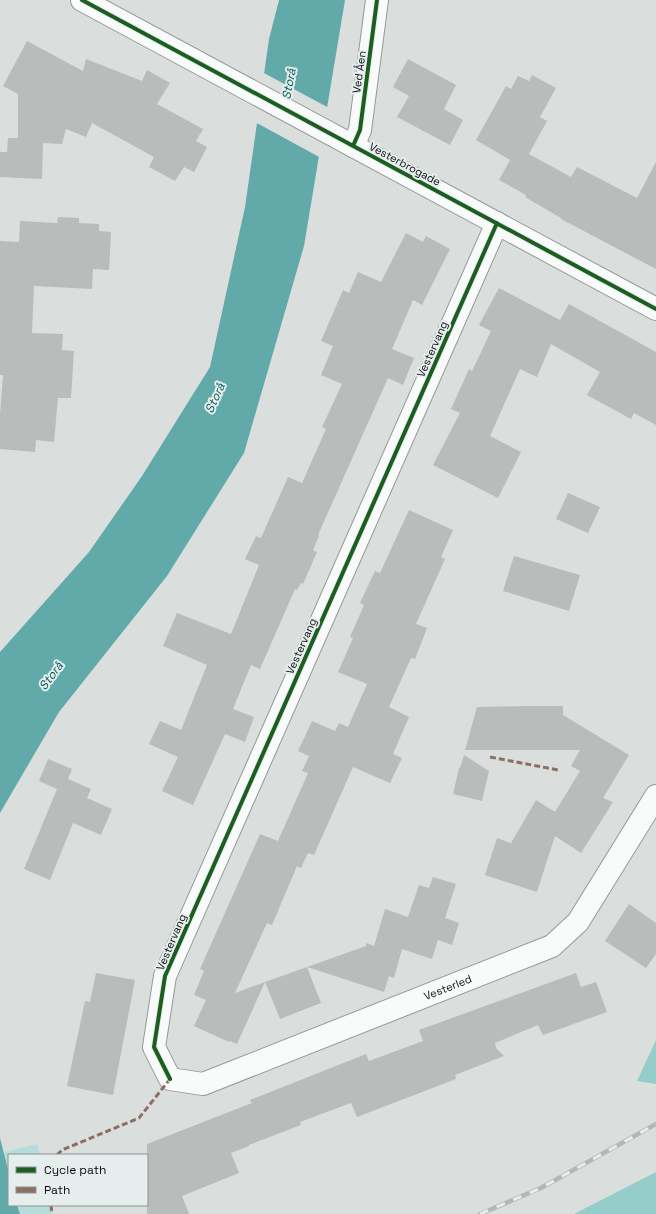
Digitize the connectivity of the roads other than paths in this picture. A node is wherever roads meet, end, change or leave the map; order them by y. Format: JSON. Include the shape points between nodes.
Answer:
{"nodes":[{"id":1,"x":82,"y":0,"type":"edge"},
{"id":2,"x":378,"y":0,"type":"edge"},
{"id":3,"x":353,"y":146,"type":"junction"},
{"id":4,"x":497,"y":223,"type":"junction"},
{"id":5,"x":656,"y":309,"type":"edge"},
{"id":6,"x":656,"y":796,"type":"edge"},
{"id":7,"x":170,"y":1079,"type":"joint"}],
"edges":[{"from":1,"to":3,"type":"street","name":"Vesterbrogade"},
{"from":2,"to":3,"type":"street","name":"Ved Åen","via":[[360,130]]},
{"from":3,"to":4,"type":"street","name":"Vesterbrogade"},
{"from":4,"to":5,"type":"street","name":"Vesterbrogade"},
{"from":4,"to":7,"type":"street","name":"Vestervang","via":[[165,976],[154,1047]]},
{"from":6,"to":7,"type":"street","name":"Vesterled","via":[[578,922],[552,946],[203,1084]]}]}
